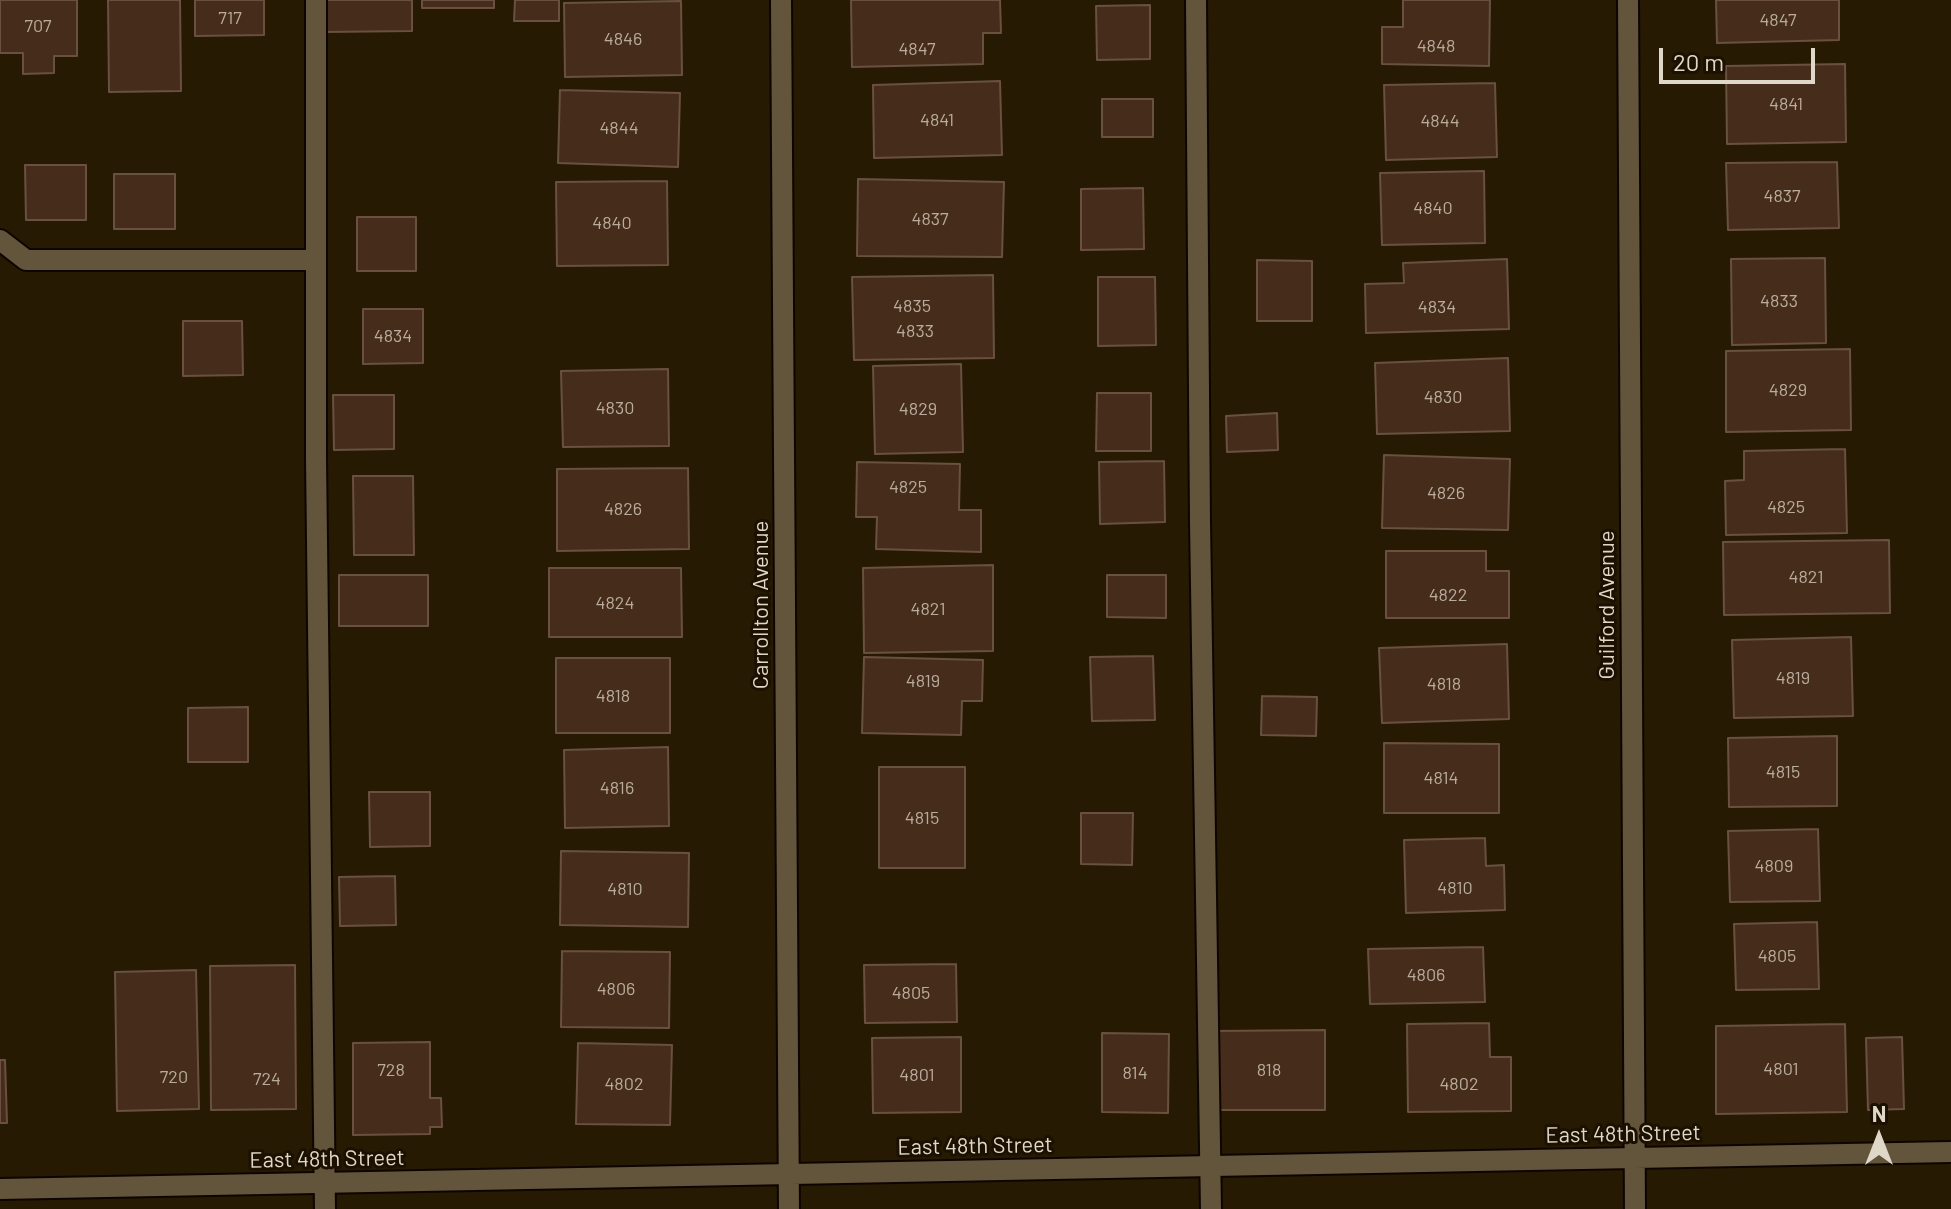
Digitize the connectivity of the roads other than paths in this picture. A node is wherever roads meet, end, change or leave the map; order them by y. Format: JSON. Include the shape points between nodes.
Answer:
{"nodes":[{"id":1,"x":316,"y":0,"type":"edge"},
{"id":2,"x":781,"y":0,"type":"edge"},
{"id":3,"x":1196,"y":0,"type":"edge"},
{"id":4,"x":1628,"y":0,"type":"edge"},
{"id":5,"x":0,"y":240,"type":"edge"},
{"id":6,"x":316,"y":260,"type":"junction"},
{"id":7,"x":1951,"y":1152,"type":"edge"},
{"id":8,"x":1634,"y":1158,"type":"junction"},
{"id":9,"x":1211,"y":1165,"type":"junction"},
{"id":10,"x":789,"y":1174,"type":"junction"},
{"id":11,"x":324,"y":1183,"type":"junction"},
{"id":12,"x":0,"y":1189,"type":"edge"},
{"id":13,"x":325,"y":1209,"type":"edge"},
{"id":14,"x":789,"y":1209,"type":"edge"},
{"id":15,"x":1211,"y":1209,"type":"edge"},
{"id":16,"x":1635,"y":1209,"type":"edge"}],
"edges":[{"from":1,"to":6,"type":"street"},
{"from":2,"to":10,"type":"street","name":"Carrollton Avenue"},
{"from":3,"to":9,"type":"street"},
{"from":4,"to":8,"type":"street","name":"Guilford Avenue"},
{"from":5,"to":6,"type":"street","via":[[26,260]]},
{"from":6,"to":11,"type":"street"},
{"from":7,"to":8,"type":"street","name":"East 48th Street"},
{"from":8,"to":9,"type":"street","name":"East 48th Street"},
{"from":8,"to":16,"type":"street","name":"Guilford Avenue"},
{"from":9,"to":10,"type":"street","name":"East 48th Street"},
{"from":9,"to":15,"type":"street"},
{"from":10,"to":11,"type":"street","name":"East 48th Street"},
{"from":10,"to":14,"type":"street","name":"Carrollton Avenue"},
{"from":11,"to":12,"type":"street","name":"East 48th Street"},
{"from":11,"to":13,"type":"street"}]}
